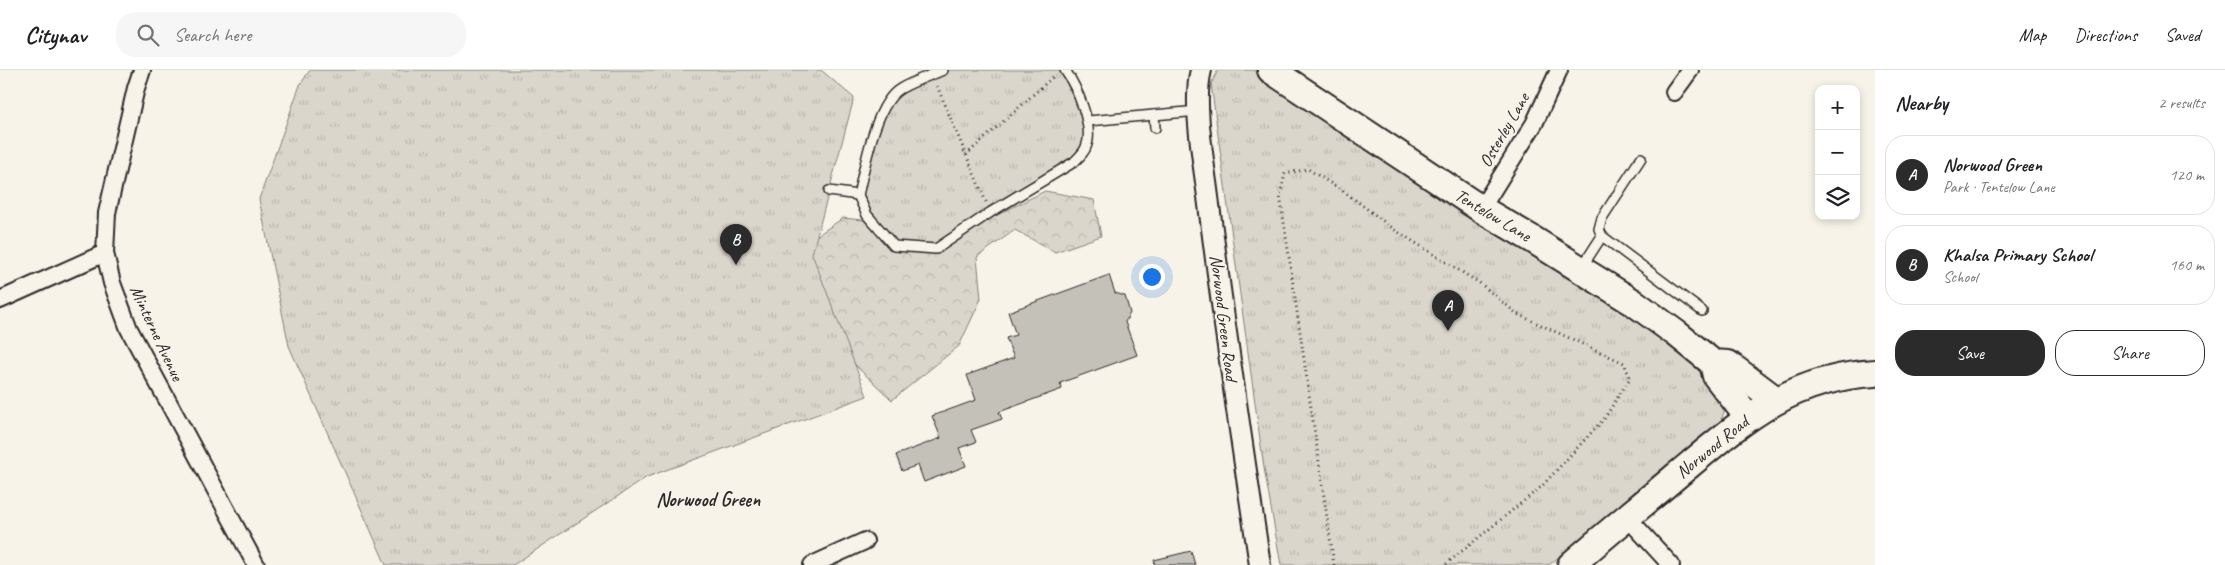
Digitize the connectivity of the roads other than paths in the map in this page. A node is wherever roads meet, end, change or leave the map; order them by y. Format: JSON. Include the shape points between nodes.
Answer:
{"nodes":[{"id":1,"x":142,"y":70,"type":"edge"},
{"id":2,"x":942,"y":70,"type":"edge"},
{"id":3,"x":1065,"y":70,"type":"edge"},
{"id":4,"x":1201,"y":70,"type":"edge"},
{"id":5,"x":1271,"y":70,"type":"edge"},
{"id":6,"x":1559,"y":70,"type":"edge"},
{"id":7,"x":1690,"y":70,"type":"edge"},
{"id":8,"x":1674,"y":92,"type":"dead end"},
{"id":9,"x":1198,"y":111,"type":"junction"},
{"id":10,"x":1154,"y":115,"type":"junction"},
{"id":11,"x":1088,"y":121,"type":"junction"},
{"id":12,"x":1155,"y":128,"type":"dead end"},
{"id":13,"x":1641,"y":158,"type":"dead end"},
{"id":14,"x":828,"y":191,"type":"dead end"},
{"id":15,"x":858,"y":195,"type":"junction"},
{"id":16,"x":1481,"y":209,"type":"junction"},
{"id":17,"x":1602,"y":236,"type":"junction"},
{"id":18,"x":105,"y":253,"type":"junction"},
{"id":19,"x":1581,"y":270,"type":"junction"},
{"id":20,"x":0,"y":300,"type":"edge"},
{"id":21,"x":1702,"y":310,"type":"dead end"},
{"id":22,"x":1713,"y":363,"type":"junction"},
{"id":23,"x":1875,"y":373,"type":"edge"},
{"id":24,"x":1776,"y":400,"type":"junction"},
{"id":25,"x":1748,"y":417,"type":"junction"},
{"id":26,"x":1627,"y":517,"type":"junction"},
{"id":27,"x":866,"y":541,"type":"dead end"},
{"id":28,"x":256,"y":565,"type":"edge"},
{"id":29,"x":812,"y":565,"type":"edge"},
{"id":30,"x":1260,"y":565,"type":"edge"},
{"id":31,"x":1571,"y":565,"type":"edge"},
{"id":32,"x":1672,"y":565,"type":"edge"}],
"edges":[{"from":1,"to":18,"type":"street","name":"Minterne Avenue","via":[[107,212]]},
{"from":2,"to":15,"type":"lane","via":[[899,89],[888,99],[879,115]]},
{"from":3,"to":11,"type":"lane"},
{"from":4,"to":9,"type":"street","name":"Norwood Green Road"},
{"from":5,"to":16,"type":"main road","name":"Tentelow Lane"},
{"from":6,"to":16,"type":"street","name":"Osterley Lane","via":[[1534,124]]},
{"from":7,"to":8,"type":"street"},
{"from":9,"to":10,"type":"lane"},
{"from":9,"to":30,"type":"street","name":"Norwood Green Road","via":[[1237,421]]},
{"from":10,"to":11,"type":"lane"},
{"from":10,"to":12,"type":"lane"},
{"from":11,"to":15,"type":"lane","via":[[1087,145],[1074,162],[990,212],[936,249],[894,246],[867,215]]},
{"from":13,"to":17,"type":"lane","via":[[1602,218],[1599,229]]},
{"from":14,"to":15,"type":"lane"},
{"from":16,"to":19,"type":"main road","name":"Tentelow Lane"},
{"from":17,"to":19,"type":"lane"},
{"from":17,"to":21,"type":"lane"},
{"from":18,"to":20,"type":"street"},
{"from":18,"to":28,"type":"street","name":"Minterne Avenue","via":[[129,329]]},
{"from":19,"to":22,"type":"main road","name":"Tentelow Lane","via":[[1636,304]]},
{"from":22,"to":24,"type":"main road","name":"Tentelow Lane","via":[[1728,364]]},
{"from":22,"to":25,"type":"main road","name":"Tentelow Lane","via":[[1716,376]]},
{"from":23,"to":24,"type":"main road","name":"Norwood Road","via":[[1821,381]]},
{"from":24,"to":25,"type":"main road","name":"Norwood Road"},
{"from":25,"to":26,"type":"main road","name":"Norwood Road"},
{"from":26,"to":31,"type":"main road","name":"Norwood Road"},
{"from":26,"to":32,"type":"street"},
{"from":27,"to":29,"type":"street"}]}
